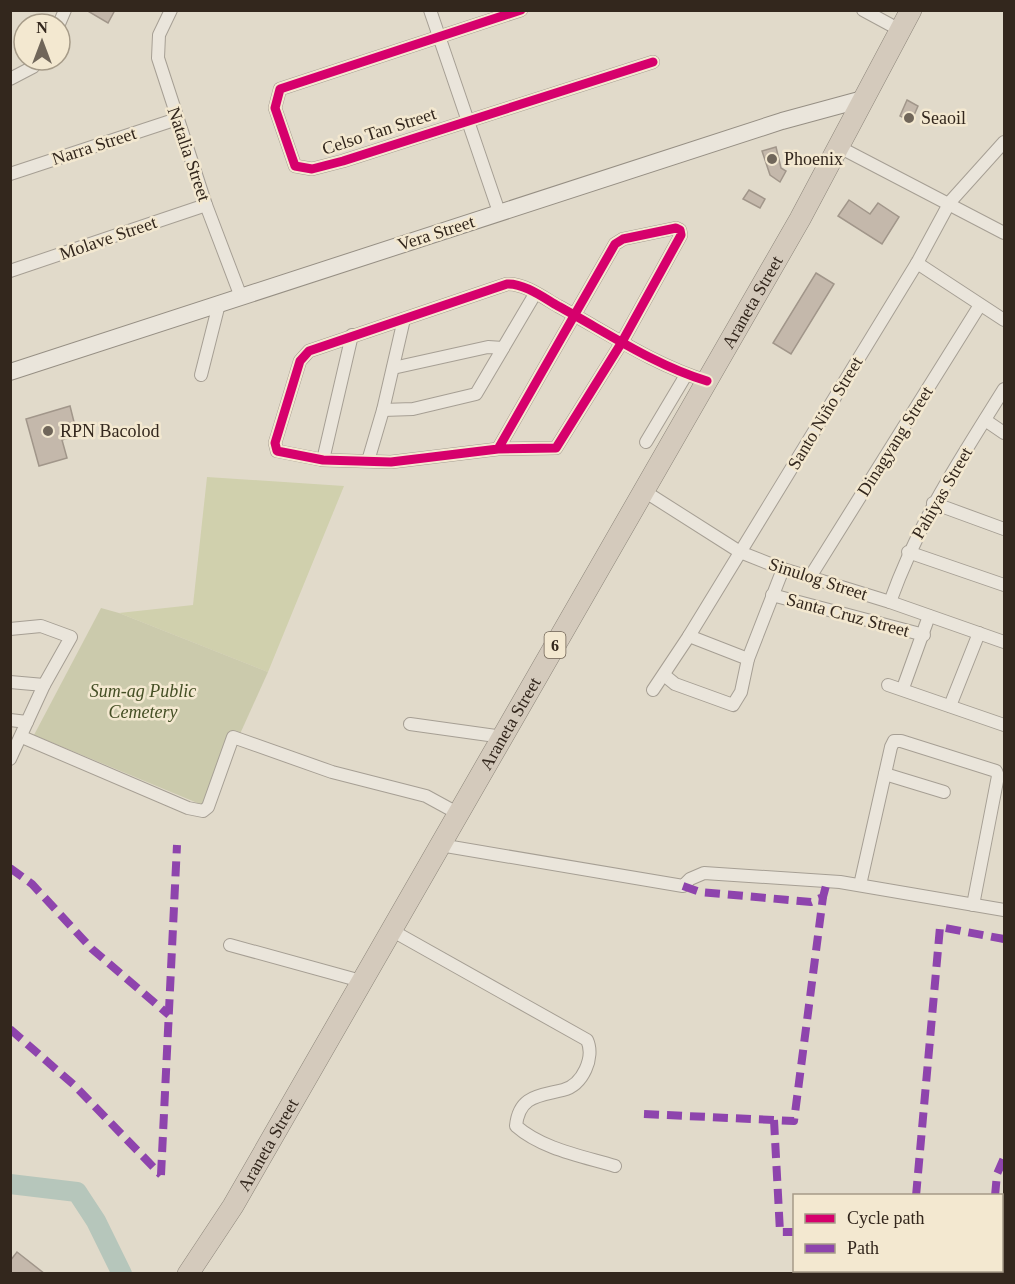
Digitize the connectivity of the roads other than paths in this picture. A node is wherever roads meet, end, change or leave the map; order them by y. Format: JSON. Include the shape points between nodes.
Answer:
{"nodes":[{"id":1,"x":171,"y":10,"type":"edge"},
{"id":2,"x":430,"y":10,"type":"edge"},
{"id":3,"x":520,"y":10,"type":"edge"},
{"id":4,"x":863,"y":10,"type":"edge"},
{"id":5,"x":911,"y":10,"type":"edge"},
{"id":6,"x":900,"y":30,"type":"junction"},
{"id":7,"x":438,"y":36,"type":"junction"},
{"id":8,"x":653,"y":62,"type":"dead end"},
{"id":9,"x":23,"y":72,"type":"edge"},
{"id":10,"x":10,"y":79,"type":"edge"},
{"id":11,"x":863,"y":99,"type":"junction"},
{"id":12,"x":177,"y":119,"type":"junction"},
{"id":13,"x":466,"y":120,"type":"junction"},
{"id":14,"x":1005,"y":142,"type":"edge"},
{"id":15,"x":840,"y":147,"type":"junction"},
{"id":16,"x":10,"y":174,"type":"edge"},
{"id":17,"x":950,"y":202,"type":"junction"},
{"id":18,"x":206,"y":205,"type":"junction"},
{"id":19,"x":499,"y":212,"type":"junction"},
{"id":20,"x":1004,"y":231,"type":"edge"},
{"id":21,"x":917,"y":263,"type":"junction"},
{"id":22,"x":10,"y":271,"type":"edge"},
{"id":23,"x":536,"y":294,"type":"junction"},
{"id":24,"x":241,"y":297,"type":"junction"},
{"id":25,"x":219,"y":304,"type":"junction"},
{"id":26,"x":980,"y":305,"type":"junction"},
{"id":27,"x":574,"y":314,"type":"junction"},
{"id":28,"x":404,"y":319,"type":"junction"},
{"id":29,"x":1005,"y":320,"type":"edge"},
{"id":30,"x":352,"y":335,"type":"junction"},
{"id":31,"x":622,"y":342,"type":"junction"},
{"id":32,"x":503,"y":348,"type":"junction"},
{"id":33,"x":393,"y":368,"type":"junction"},
{"id":34,"x":10,"y":372,"type":"edge"},
{"id":35,"x":201,"y":375,"type":"dead end"},
{"id":36,"x":686,"y":375,"type":"junction"},
{"id":37,"x":707,"y":381,"type":"junction"},
{"id":38,"x":1005,"y":389,"type":"edge"},
{"id":39,"x":383,"y":410,"type":"junction"},
{"id":40,"x":985,"y":420,"type":"junction"},
{"id":41,"x":1005,"y":433,"type":"edge"},
{"id":42,"x":646,"y":442,"type":"dead end"},
{"id":43,"x":498,"y":449,"type":"junction"},
{"id":44,"x":323,"y":460,"type":"junction"},
{"id":45,"x":368,"y":461,"type":"junction"},
{"id":46,"x":644,"y":491,"type":"junction"},
{"id":47,"x":933,"y":503,"type":"junction"},
{"id":48,"x":1005,"y":529,"type":"edge"},
{"id":49,"x":740,"y":552,"type":"junction"},
{"id":50,"x":908,"y":552,"type":"junction"},
{"id":51,"x":783,"y":569,"type":"junction"},
{"id":52,"x":810,"y":578,"type":"junction"},
{"id":53,"x":1005,"y":585,"type":"edge"},
{"id":54,"x":772,"y":595,"type":"junction"},
{"id":55,"x":890,"y":602,"type":"junction"},
{"id":56,"x":929,"y":616,"type":"junction"},
{"id":57,"x":10,"y":629,"type":"edge"},
{"id":58,"x":979,"y":633,"type":"junction"},
{"id":59,"x":924,"y":635,"type":"junction"},
{"id":60,"x":689,"y":636,"type":"junction"},
{"id":61,"x":1005,"y":642,"type":"edge"},
{"id":62,"x":748,"y":659,"type":"junction"},
{"id":63,"x":663,"y":675,"type":"junction"},
{"id":64,"x":10,"y":681,"type":"edge"},
{"id":65,"x":888,"y":684,"type":"dead end"},
{"id":66,"x":44,"y":685,"type":"junction"},
{"id":67,"x":903,"y":688,"type":"junction"},
{"id":68,"x":653,"y":690,"type":"dead end"},
{"id":69,"x":950,"y":706,"type":"junction"},
{"id":70,"x":10,"y":720,"type":"edge"},
{"id":71,"x":27,"y":722,"type":"junction"},
{"id":72,"x":1004,"y":722,"type":"edge"},
{"id":73,"x":410,"y":724,"type":"dead end"},
{"id":74,"x":22,"y":737,"type":"junction"},
{"id":75,"x":503,"y":737,"type":"junction"},
{"id":76,"x":10,"y":759,"type":"edge"},
{"id":77,"x":885,"y":774,"type":"junction"},
{"id":78,"x":944,"y":792,"type":"dead end"},
{"id":79,"x":459,"y":814,"type":"junction"},
{"id":80,"x":440,"y":845,"type":"junction"},
{"id":81,"x":860,"y":885,"type":"junction"},
{"id":82,"x":973,"y":904,"type":"junction"},
{"id":83,"x":1005,"y":910,"type":"edge"},
{"id":84,"x":391,"y":930,"type":"junction"},
{"id":85,"x":230,"y":945,"type":"dead end"},
{"id":86,"x":361,"y":981,"type":"junction"},
{"id":87,"x":615,"y":1166,"type":"dead end"},
{"id":88,"x":188,"y":1273,"type":"edge"}],
"edges":[{"from":1,"to":12,"type":"street","name":"Natalia Street","via":[[159,35],[158,58]]},
{"from":2,"to":7,"type":"street"},
{"from":3,"to":7,"type":"street","name":"Celso Tan Street"},
{"from":4,"to":6,"type":"street"},
{"from":5,"to":6,"type":"highway","name":"Araneta Street","number":"6"},
{"from":6,"to":11,"type":"highway","name":"Araneta Street","number":"6"},
{"from":7,"to":13,"type":"street"},
{"from":7,"to":13,"type":"street","name":"Celso Tan Street","via":[[291,84],[280,89],[275,108],[295,166],[304,169],[343,161]]},
{"from":8,"to":13,"type":"street","name":"Celso Tan Street"},
{"from":9,"to":10,"type":"street"},
{"from":11,"to":15,"type":"highway","name":"Araneta Street","number":"6"},
{"from":11,"to":19,"type":"street","name":"Vera Street","via":[[782,121]]},
{"from":12,"to":16,"type":"street","name":"Narra Street"},
{"from":12,"to":18,"type":"street","name":"Natalia Street"},
{"from":13,"to":19,"type":"street"},
{"from":14,"to":17,"type":"street","name":"Santo Niño Street"},
{"from":15,"to":17,"type":"street"},
{"from":15,"to":37,"type":"highway","name":"Araneta Street","number":"6"},
{"from":17,"to":20,"type":"street"},
{"from":17,"to":21,"type":"street","name":"Santo Niño Street"},
{"from":18,"to":22,"type":"street","name":"Molave Street"},
{"from":18,"to":24,"type":"street","name":"Natalia Street"},
{"from":19,"to":24,"type":"street","name":"Vera Street"},
{"from":21,"to":26,"type":"street"},
{"from":21,"to":49,"type":"street","name":"Santo Niño Street"},
{"from":23,"to":27,"type":"street"},
{"from":23,"to":28,"type":"street","via":[[507,284]]},
{"from":23,"to":32,"type":"street"},
{"from":24,"to":25,"type":"street","name":"Vera Street"},
{"from":25,"to":34,"type":"street","name":"Vera Street"},
{"from":25,"to":35,"type":"street"},
{"from":26,"to":29,"type":"street"},
{"from":26,"to":52,"type":"street","name":"Dinagyang Street"},
{"from":27,"to":31,"type":"street"},
{"from":27,"to":31,"type":"street","via":[[619,241],[681,230]]},
{"from":27,"to":43,"type":"street"},
{"from":28,"to":30,"type":"street"},
{"from":28,"to":33,"type":"street"},
{"from":30,"to":44,"type":"street"},
{"from":30,"to":44,"type":"street","via":[[303,355],[275,443],[277,451],[283,454]]},
{"from":31,"to":36,"type":"street"},
{"from":31,"to":43,"type":"street","via":[[559,446]]},
{"from":32,"to":33,"type":"street","via":[[488,347]]},
{"from":32,"to":39,"type":"street","via":[[476,394],[413,409]]},
{"from":33,"to":39,"type":"street"},
{"from":36,"to":37,"type":"street"},
{"from":36,"to":42,"type":"street"},
{"from":37,"to":46,"type":"highway","name":"Araneta Street","number":"6"},
{"from":38,"to":40,"type":"street","name":"Pahiyas Street"},
{"from":39,"to":45,"type":"street"},
{"from":40,"to":41,"type":"street"},
{"from":40,"to":47,"type":"street","name":"Pahiyas Street"},
{"from":43,"to":45,"type":"street","via":[[414,460]]},
{"from":44,"to":45,"type":"street"},
{"from":46,"to":49,"type":"street","name":"Sinulog Street"},
{"from":46,"to":75,"type":"highway","name":"Araneta Street","number":"6"},
{"from":47,"to":48,"type":"street"},
{"from":47,"to":50,"type":"street","name":"Pahiyas Street"},
{"from":49,"to":51,"type":"street","name":"Sinulog Street"},
{"from":49,"to":60,"type":"street","name":"Santo Niño Street"},
{"from":50,"to":53,"type":"street"},
{"from":50,"to":55,"type":"street","name":"Pahiyas Street"},
{"from":51,"to":52,"type":"street","name":"Sinulog Street"},
{"from":51,"to":54,"type":"street"},
{"from":52,"to":55,"type":"street","name":"Sinulog Street"},
{"from":54,"to":59,"type":"street","name":"Santa Cruz Street"},
{"from":54,"to":62,"type":"street"},
{"from":55,"to":56,"type":"street","name":"Sinulog Street"},
{"from":56,"to":58,"type":"street","name":"Sinulog Street"},
{"from":56,"to":59,"type":"street"},
{"from":57,"to":66,"type":"street","via":[[41,626],[71,637]]},
{"from":58,"to":61,"type":"street","name":"Sinulog Street"},
{"from":58,"to":69,"type":"street"},
{"from":59,"to":67,"type":"street"},
{"from":60,"to":62,"type":"street"},
{"from":60,"to":63,"type":"street","name":"Santo Niño Street"},
{"from":62,"to":63,"type":"street","via":[[741,692],[733,705],[675,684]]},
{"from":63,"to":68,"type":"street","name":"Santo Niño Street"},
{"from":64,"to":66,"type":"street"},
{"from":65,"to":67,"type":"street"},
{"from":66,"to":71,"type":"street"},
{"from":67,"to":69,"type":"street"},
{"from":69,"to":72,"type":"street"},
{"from":70,"to":71,"type":"street"},
{"from":71,"to":74,"type":"street"},
{"from":73,"to":75,"type":"street"},
{"from":74,"to":76,"type":"street"},
{"from":74,"to":79,"type":"street","via":[[202,811],[208,807],[234,737],[332,772],[426,796]]},
{"from":75,"to":79,"type":"highway","name":"Araneta Street","number":"6"},
{"from":77,"to":78,"type":"street"},
{"from":77,"to":81,"type":"street"},
{"from":77,"to":82,"type":"street","via":[[894,741],[996,771]]},
{"from":79,"to":80,"type":"highway","name":"Araneta Street","number":"6"},
{"from":80,"to":81,"type":"street","via":[[682,886],[704,873]]},
{"from":80,"to":84,"type":"highway","name":"Araneta Street","number":"6"},
{"from":81,"to":82,"type":"street"},
{"from":82,"to":83,"type":"street"},
{"from":84,"to":86,"type":"highway","name":"Araneta Street","number":"6"},
{"from":84,"to":87,"type":"street","via":[[587,1040],[591,1052],[583,1073],[566,1090],[548,1091],[529,1101],[517,1116],[516,1126],[549,1146]]},
{"from":85,"to":86,"type":"street"},
{"from":86,"to":88,"type":"highway","name":"Araneta Street","number":"6","via":[[233,1206]]}]}
